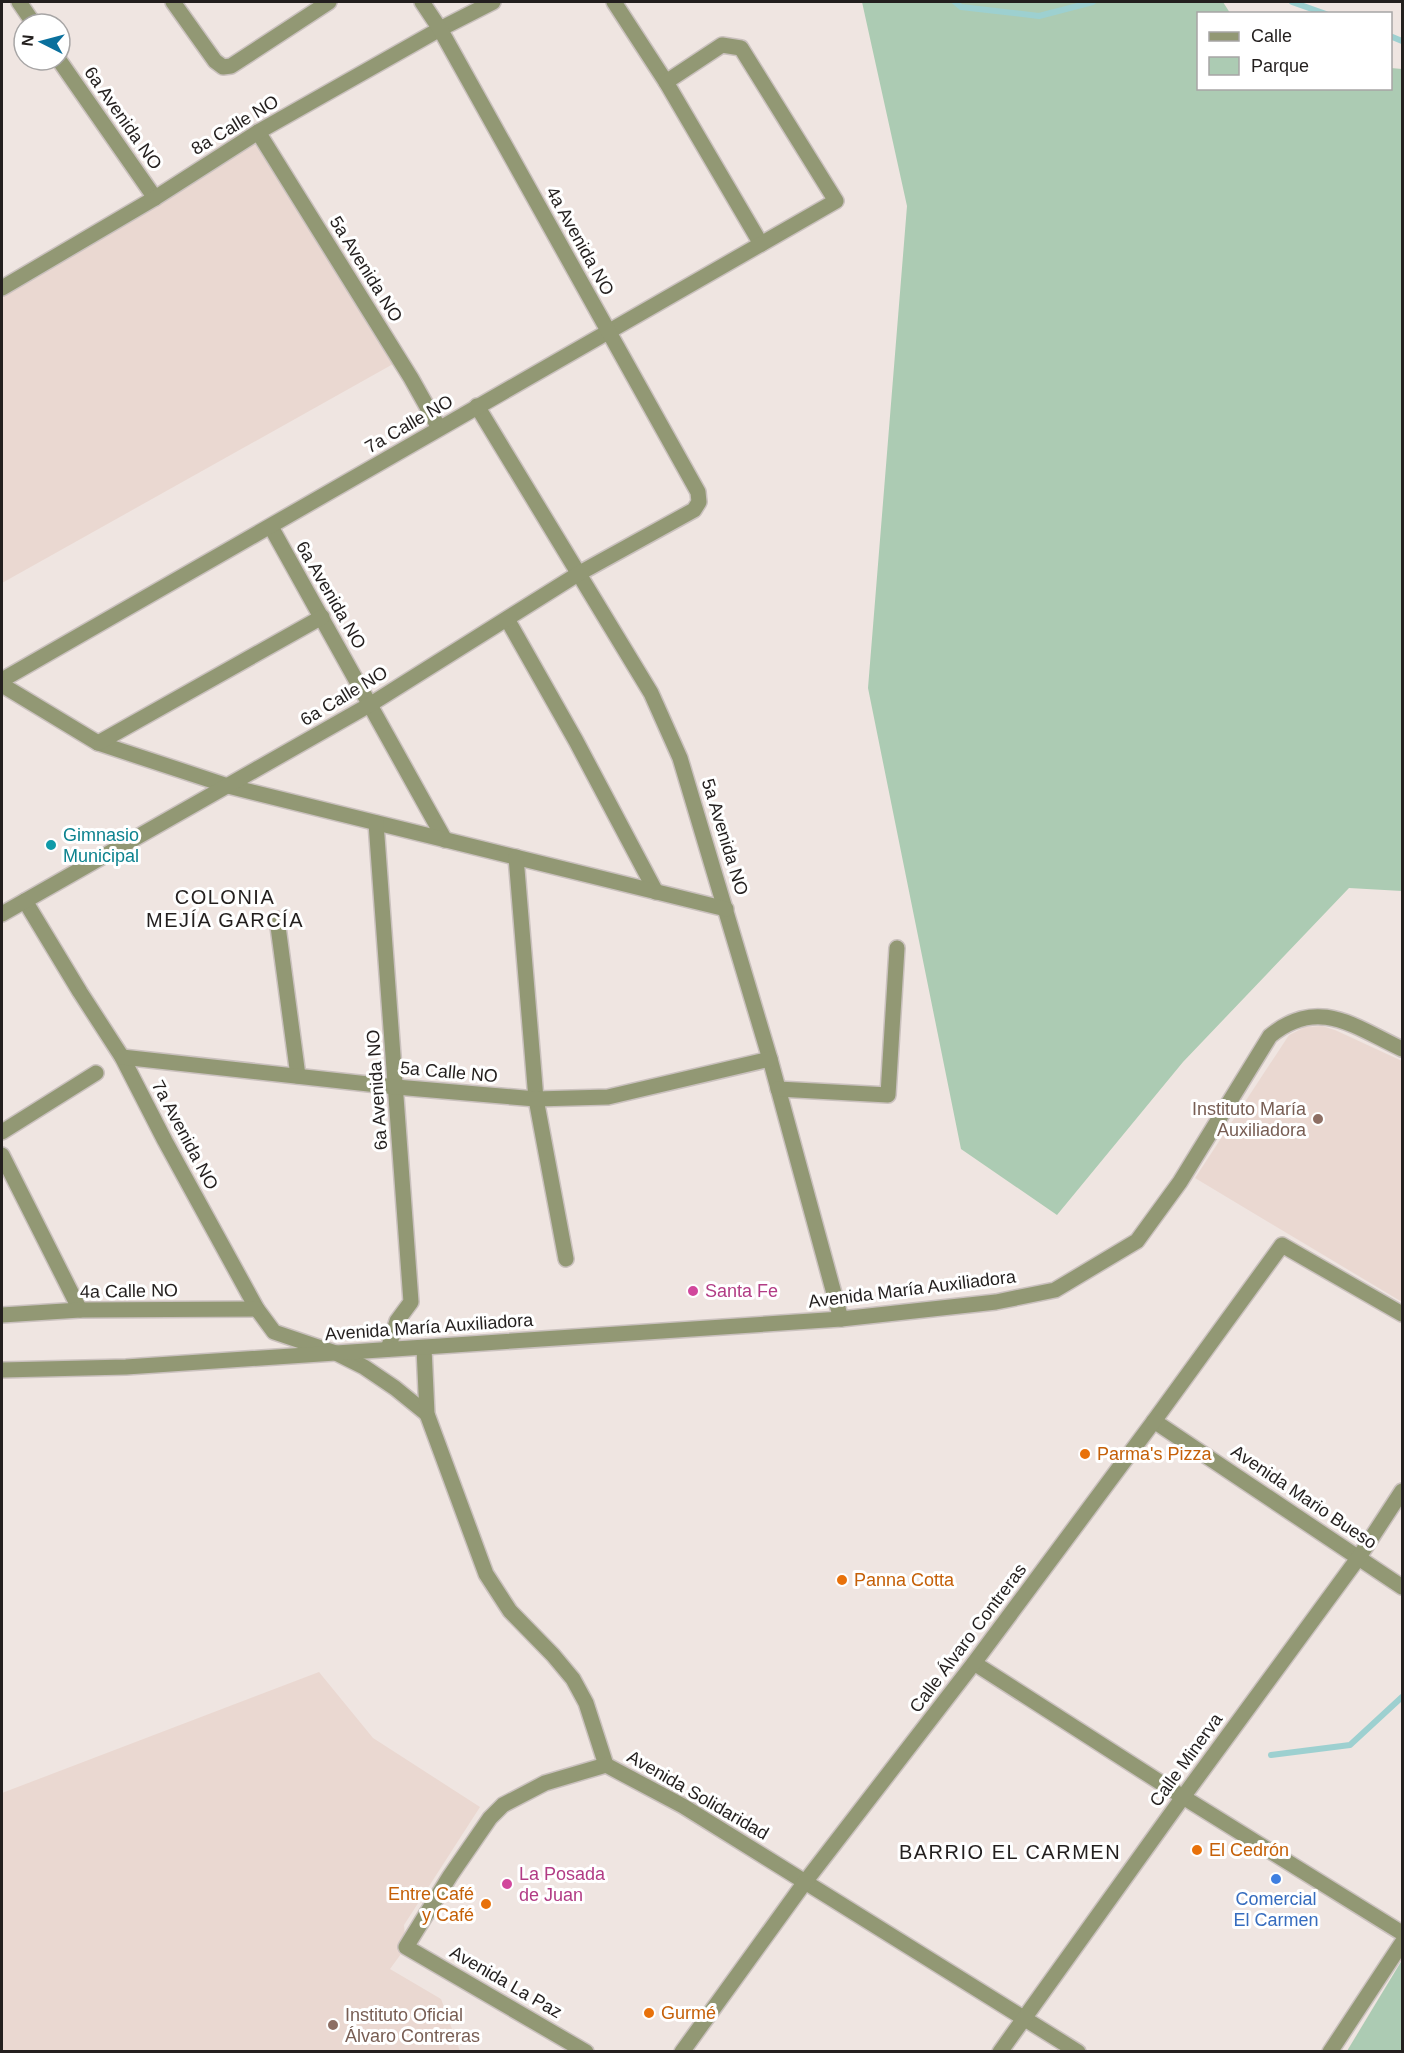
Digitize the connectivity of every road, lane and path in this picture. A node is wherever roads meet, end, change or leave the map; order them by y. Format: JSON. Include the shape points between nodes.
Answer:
{"nodes":[{"id":1,"x":173,"y":2,"type":"edge"},
{"id":2,"x":422,"y":2,"type":"edge"},
{"id":3,"x":493,"y":2,"type":"edge"},
{"id":4,"x":614,"y":2,"type":"edge"},
{"id":5,"x":322,"y":3,"type":"edge"},
{"id":6,"x":440,"y":29,"type":"junction"},
{"id":7,"x":67,"y":72,"type":"edge"},
{"id":8,"x":666,"y":82,"type":"junction"},
{"id":9,"x":258,"y":132,"type":"junction"},
{"id":10,"x":155,"y":198,"type":"junction"},
{"id":11,"x":761,"y":244,"type":"junction"},
{"id":12,"x":2,"y":288,"type":"edge"},
{"id":13,"x":607,"y":330,"type":"junction"},
{"id":14,"x":477,"y":406,"type":"junction"},
{"id":15,"x":440,"y":428,"type":"junction"},
{"id":16,"x":699,"y":502,"type":"joint"},
{"id":17,"x":271,"y":527,"type":"junction"},
{"id":18,"x":578,"y":574,"type":"junction"},
{"id":19,"x":322,"y":617,"type":"junction"},
{"id":20,"x":507,"y":618,"type":"junction"},
{"id":21,"x":2,"y":680,"type":"edge"},
{"id":22,"x":2,"y":685,"type":"edge"},
{"id":23,"x":371,"y":704,"type":"junction"},
{"id":24,"x":98,"y":743,"type":"junction"},
{"id":25,"x":228,"y":786,"type":"junction"},
{"id":26,"x":376,"y":823,"type":"junction"},
{"id":27,"x":445,"y":840,"type":"junction"},
{"id":28,"x":516,"y":857,"type":"junction"},
{"id":29,"x":656,"y":892,"type":"junction"},
{"id":30,"x":25,"y":900,"type":"junction"},
{"id":31,"x":726,"y":909,"type":"junction"},
{"id":32,"x":2,"y":914,"type":"edge"},
{"id":33,"x":277,"y":919,"type":"dead end"},
{"id":34,"x":897,"y":948,"type":"dead end"},
{"id":35,"x":1402,"y":1048,"type":"edge"},
{"id":36,"x":122,"y":1056,"type":"junction"},
{"id":37,"x":770,"y":1059,"type":"junction"},
{"id":38,"x":96,"y":1073,"type":"dead end"},
{"id":39,"x":298,"y":1076,"type":"junction"},
{"id":40,"x":396,"y":1087,"type":"junction"},
{"id":41,"x":778,"y":1089,"type":"junction"},
{"id":42,"x":536,"y":1099,"type":"junction"},
{"id":43,"x":2,"y":1132,"type":"edge"},
{"id":44,"x":2,"y":1155,"type":"edge"},
{"id":45,"x":566,"y":1259,"type":"dead end"},
{"id":46,"x":257,"y":1309,"type":"junction"},
{"id":47,"x":80,"y":1310,"type":"junction"},
{"id":48,"x":1402,"y":1314,"type":"edge"},
{"id":49,"x":2,"y":1315,"type":"edge"},
{"id":50,"x":841,"y":1319,"type":"junction"},
{"id":51,"x":424,"y":1348,"type":"junction"},
{"id":52,"x":388,"y":1349,"type":"junction"},
{"id":53,"x":336,"y":1353,"type":"junction"},
{"id":54,"x":2,"y":1370,"type":"edge"},
{"id":55,"x":427,"y":1414,"type":"junction"},
{"id":56,"x":1154,"y":1421,"type":"junction"},
{"id":57,"x":1402,"y":1491,"type":"edge"},
{"id":58,"x":1359,"y":1557,"type":"junction"},
{"id":59,"x":1402,"y":1587,"type":"edge"},
{"id":60,"x":974,"y":1663,"type":"junction"},
{"id":61,"x":606,"y":1765,"type":"junction"},
{"id":62,"x":1183,"y":1797,"type":"junction"},
{"id":63,"x":805,"y":1882,"type":"junction"},
{"id":64,"x":1402,"y":1933,"type":"edge"},
{"id":65,"x":1402,"y":1943,"type":"edge"},
{"id":66,"x":1023,"y":2018,"type":"junction"},
{"id":67,"x":586,"y":2052,"type":"edge"},
{"id":68,"x":682,"y":2052,"type":"edge"},
{"id":69,"x":1000,"y":2052,"type":"edge"},
{"id":70,"x":1078,"y":2052,"type":"edge"},
{"id":71,"x":1330,"y":2052,"type":"edge"}],
"edges":[{"from":1,"to":5,"type":"street","via":[[223,67],[231,66]]},
{"from":2,"to":6,"type":"street","name":"4a Avenida NO"},
{"from":3,"to":6,"type":"street","name":"8a Calle NO"},
{"from":4,"to":8,"type":"street"},
{"from":6,"to":9,"type":"street","name":"8a Calle NO"},
{"from":6,"to":13,"type":"street","name":"4a Avenida NO"},
{"from":7,"to":10,"type":"street","name":"6a Avenida NO"},
{"from":8,"to":11,"type":"street"},
{"from":8,"to":11,"type":"street","name":"7a Calle NO","via":[[722,45],[741,48],[836,201]]},
{"from":9,"to":10,"type":"street","name":"8a Calle NO"},
{"from":9,"to":15,"type":"street","name":"5a Avenida NO"},
{"from":10,"to":12,"type":"street","name":"8a Calle NO"},
{"from":11,"to":13,"type":"street","name":"7a Calle NO"},
{"from":13,"to":14,"type":"street","name":"7a Calle NO"},
{"from":13,"to":16,"type":"street","name":"4a Avenida NO","via":[[698,492]]},
{"from":14,"to":15,"type":"street","name":"7a Calle NO"},
{"from":14,"to":18,"type":"street","name":"5a Avenida NO"},
{"from":15,"to":17,"type":"street","name":"7a Calle NO"},
{"from":16,"to":18,"type":"street","name":"6a Calle NO","via":[[694,510]]},
{"from":17,"to":19,"type":"street","name":"6a Avenida NO"},
{"from":17,"to":21,"type":"street","name":"7a Calle NO"},
{"from":18,"to":20,"type":"street","name":"6a Calle NO"},
{"from":18,"to":31,"type":"street","name":"5a Avenida NO","via":[[651,693],[680,758]]},
{"from":19,"to":23,"type":"street","name":"6a Avenida NO"},
{"from":19,"to":24,"type":"street"},
{"from":20,"to":23,"type":"street","name":"6a Calle NO"},
{"from":20,"to":29,"type":"street"},
{"from":22,"to":24,"type":"street"},
{"from":23,"to":25,"type":"street","name":"6a Calle NO"},
{"from":23,"to":27,"type":"street","name":"6a Avenida NO"},
{"from":24,"to":25,"type":"street"},
{"from":25,"to":26,"type":"street"},
{"from":25,"to":30,"type":"street","name":"6a Calle NO"},
{"from":26,"to":27,"type":"street"},
{"from":26,"to":40,"type":"street","name":"6a Avenida NO"},
{"from":27,"to":28,"type":"street"},
{"from":28,"to":29,"type":"street"},
{"from":28,"to":42,"type":"street"},
{"from":29,"to":31,"type":"street"},
{"from":30,"to":32,"type":"street","name":"6a Calle NO"},
{"from":30,"to":36,"type":"street","name":"7a Avenida NO"},
{"from":31,"to":37,"type":"street","name":"5a Avenida NO"},
{"from":33,"to":39,"type":"street"},
{"from":34,"to":41,"type":"street","via":[[888,1095]]},
{"from":35,"to":50,"type":"street","name":"Avenida María Auxiliadora","via":[[1333,1017],[1306,1016],[1293,1020],[1270,1036],[1180,1182],[1137,1240],[1055,1290],[996,1302]]},
{"from":36,"to":39,"type":"street","name":"5a Calle NO"},
{"from":36,"to":46,"type":"street","name":"7a Avenida NO"},
{"from":37,"to":41,"type":"street","name":"5a Avenida NO"},
{"from":37,"to":42,"type":"street","name":"5a Calle NO","via":[[608,1097]]},
{"from":38,"to":43,"type":"street"},
{"from":39,"to":40,"type":"street","name":"5a Calle NO"},
{"from":40,"to":42,"type":"street","name":"5a Calle NO"},
{"from":40,"to":52,"type":"street","name":"6a Avenida NO","via":[[411,1302],[397,1321]]},
{"from":41,"to":50,"type":"street","name":"5a Avenida NO"},
{"from":42,"to":45,"type":"street"},
{"from":44,"to":47,"type":"street"},
{"from":46,"to":47,"type":"street","name":"4a Calle NO"},
{"from":46,"to":53,"type":"street","name":"7a Avenida NO","via":[[274,1332]]},
{"from":47,"to":49,"type":"street","name":"4a Calle NO"},
{"from":48,"to":56,"type":"street","name":"Calle Álvaro Contreras","via":[[1282,1245]]},
{"from":50,"to":51,"type":"street","name":"Avenida María Auxiliadora"},
{"from":51,"to":52,"type":"street","name":"Avenida María Auxiliadora"},
{"from":51,"to":55,"type":"street","name":"Avenida Solidaridad"},
{"from":52,"to":53,"type":"street","name":"Avenida María Auxiliadora"},
{"from":53,"to":54,"type":"street","name":"Avenida María Auxiliadora","via":[[126,1367]]},
{"from":53,"to":55,"type":"street","via":[[364,1367]]},
{"from":55,"to":61,"type":"street","name":"Avenida Solidaridad","via":[[486,1574],[510,1611],[573,1679],[586,1703]]},
{"from":56,"to":58,"type":"street","name":"Avenida Mario Bueso"},
{"from":56,"to":60,"type":"street","name":"Calle Álvaro Contreras"},
{"from":57,"to":58,"type":"street","name":"Calle Minerva"},
{"from":58,"to":59,"type":"street","name":"Avenida Mario Bueso"},
{"from":58,"to":62,"type":"street","name":"Calle Minerva"},
{"from":60,"to":62,"type":"street"},
{"from":60,"to":63,"type":"street","name":"Calle Álvaro Contreras"},
{"from":61,"to":63,"type":"street","name":"Avenida Solidaridad","via":[[683,1806]]},
{"from":61,"to":67,"type":"street","name":"Avenida La Paz","via":[[545,1783],[503,1805],[450,1875],[406,1947]]},
{"from":62,"to":64,"type":"street"},
{"from":62,"to":66,"type":"street","name":"Calle Minerva"},
{"from":63,"to":66,"type":"street","name":"Avenida Solidaridad"},
{"from":63,"to":68,"type":"street","name":"Calle Álvaro Contreras"},
{"from":65,"to":71,"type":"street"},
{"from":66,"to":69,"type":"street","name":"Calle Minerva"},
{"from":66,"to":70,"type":"street","name":"Avenida Solidaridad"}]}
